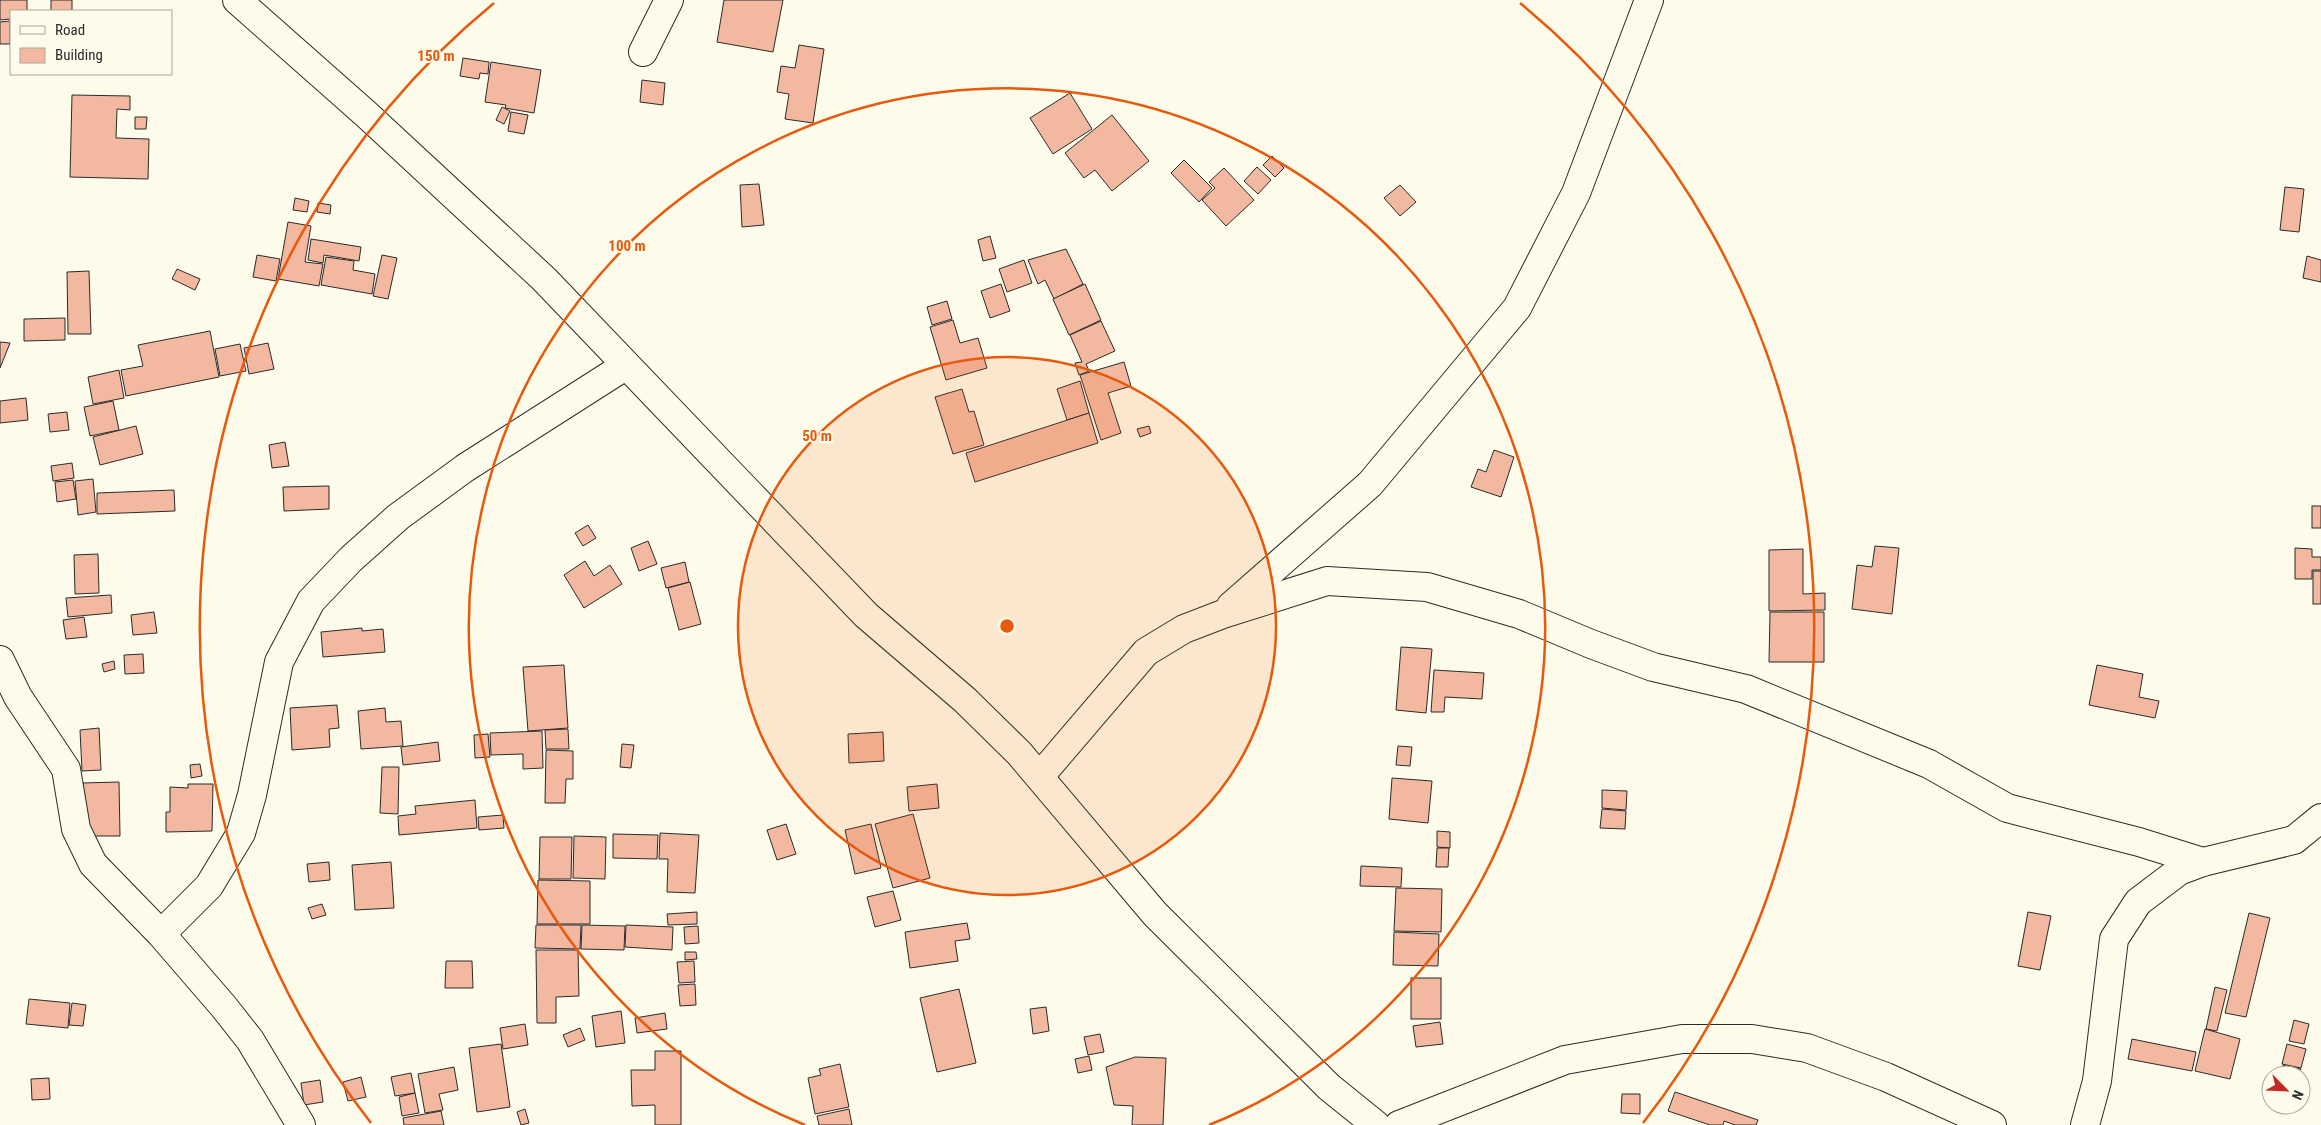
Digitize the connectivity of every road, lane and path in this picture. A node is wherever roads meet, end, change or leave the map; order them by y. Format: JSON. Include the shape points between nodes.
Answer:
{"nodes":[{"id":1,"x":237,"y":0,"type":"edge"},
{"id":2,"x":669,"y":0,"type":"edge"},
{"id":3,"x":1649,"y":0,"type":"edge"},
{"id":4,"x":643,"y":52,"type":"dead end"},
{"id":5,"x":625,"y":366,"type":"junction"},
{"id":6,"x":1223,"y":614,"type":"junction"},
{"id":7,"x":0,"y":660,"type":"edge"},
{"id":8,"x":1040,"y":776,"type":"junction"},
{"id":9,"x":2321,"y":818,"type":"edge"},
{"id":10,"x":2203,"y":862,"type":"junction"},
{"id":11,"x":161,"y":934,"type":"junction"},
{"id":12,"x":301,"y":1125,"type":"edge"},
{"id":13,"x":1376,"y":1125,"type":"edge"},
{"id":14,"x":1399,"y":1125,"type":"edge"},
{"id":15,"x":1992,"y":1125,"type":"edge"},
{"id":16,"x":2085,"y":1125,"type":"edge"}],
"edges":[{"from":1,"to":5,"type":"street","via":[[544,279]]},
{"from":2,"to":4,"type":"street"},
{"from":3,"to":6,"type":"street","via":[[1576,193],[1517,308],[1370,484]]},
{"from":5,"to":8,"type":"street","via":[[866,615],[965,700]]},
{"from":5,"to":11,"type":"street","via":[[466,468],[398,516],[311,601],[279,662],[241,834],[209,886]]},
{"from":6,"to":8,"type":"street","via":[[1184,629],[1146,652]]},
{"from":6,"to":10,"type":"street","via":[[1327,581],[1427,587],[1519,614],[1653,667],[1754,693],[1929,764],[2007,808]]},
{"from":7,"to":11,"type":"street","via":[[18,697],[66,769],[76,829],[93,864]]},
{"from":8,"to":13,"type":"street","via":[[1155,914],[1329,1087]]},
{"from":9,"to":10,"type":"street","via":[[2294,840]]},
{"from":10,"to":16,"type":"street","via":[[2178,871],[2138,902],[2114,939],[2097,1081]]},
{"from":11,"to":12,"type":"street","via":[[250,1040]]},
{"from":14,"to":15,"type":"street","via":[[1565,1060],[1682,1039],[1752,1039],[1807,1048],[1886,1077]]}]}
